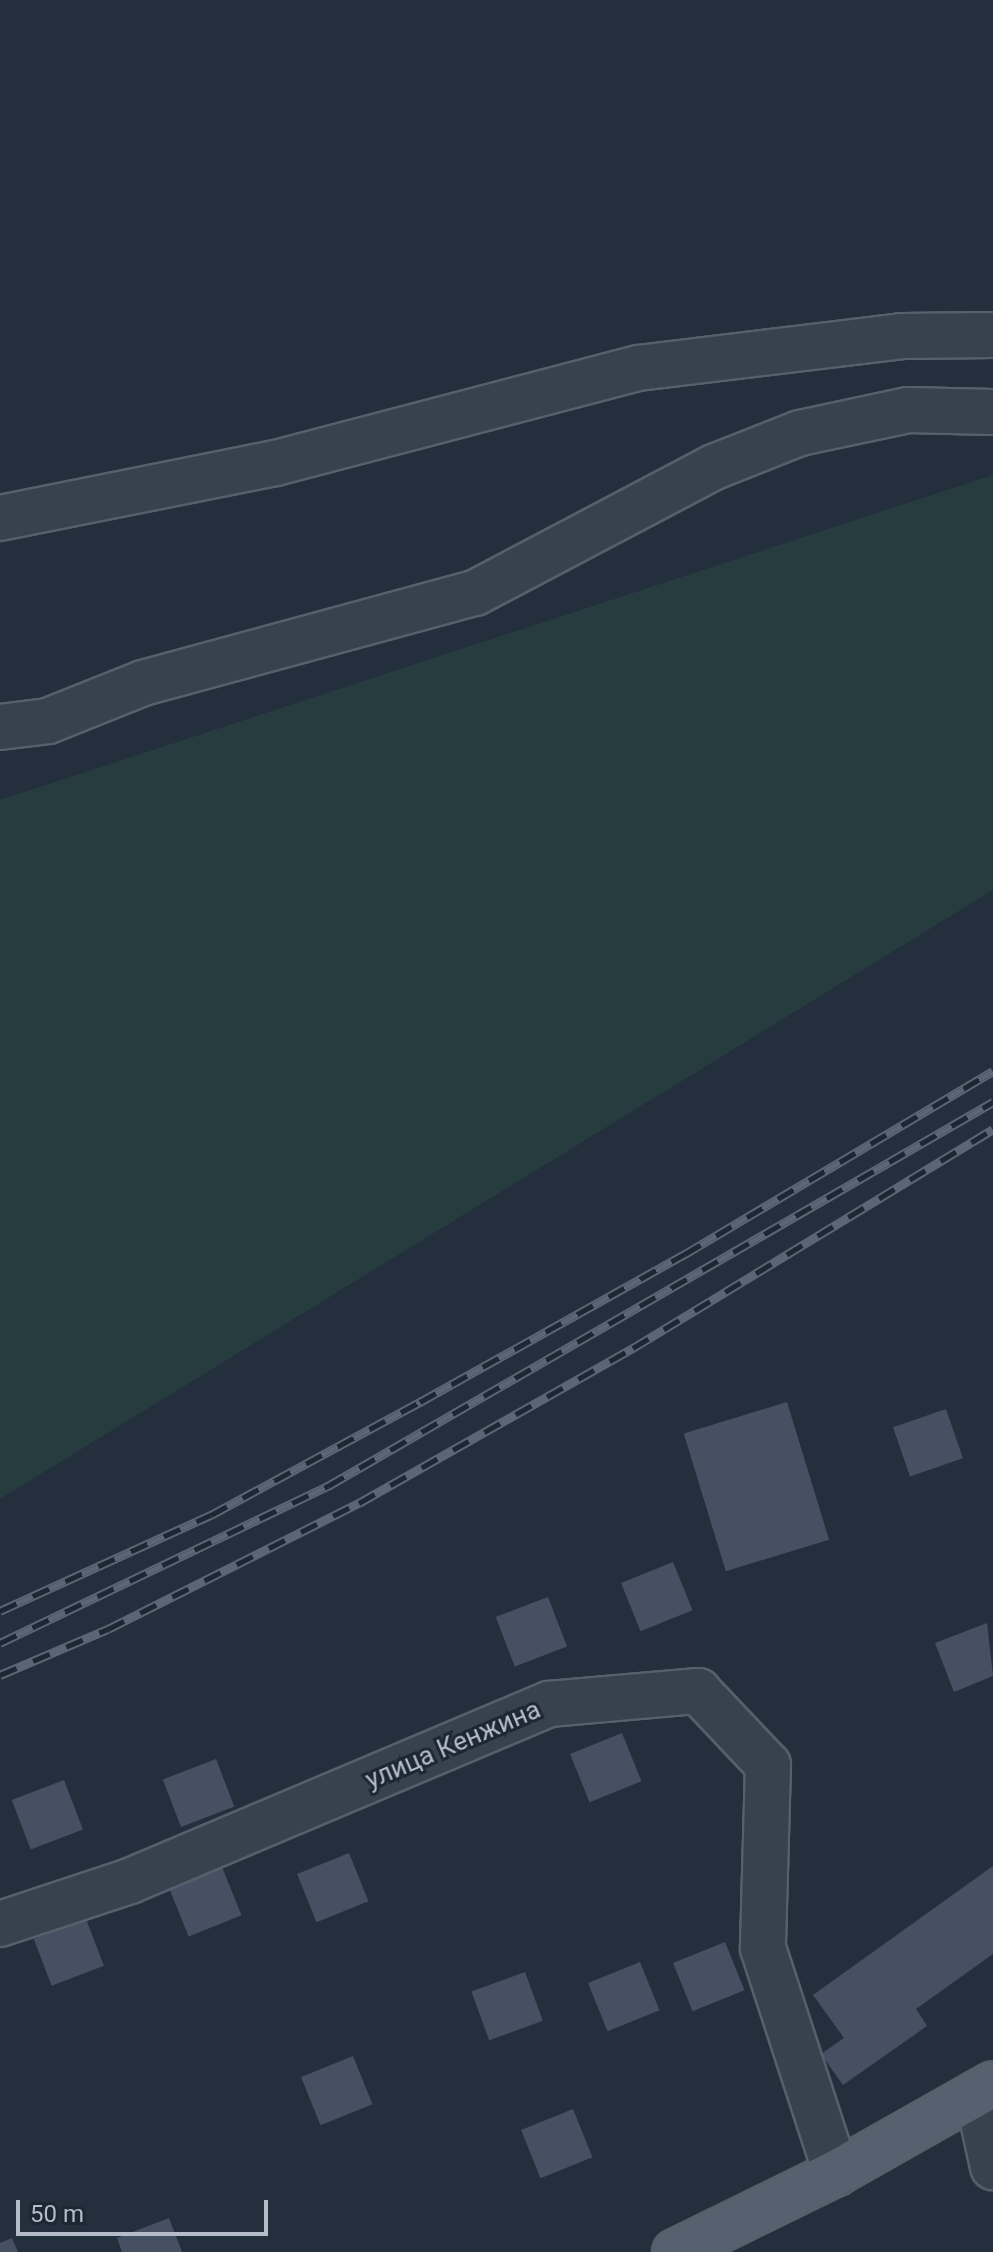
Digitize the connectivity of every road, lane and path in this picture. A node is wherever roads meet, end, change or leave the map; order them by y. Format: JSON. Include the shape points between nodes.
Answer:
{"nodes":[{"id":1,"x":993,"y":335,"type":"edge"},
{"id":2,"x":993,"y":412,"type":"edge"},
{"id":3,"x":0,"y":518,"type":"edge"},
{"id":4,"x":0,"y":727,"type":"edge"},
{"id":5,"x":0,"y":1924,"type":"edge"},
{"id":6,"x":985,"y":2089,"type":"edge"},
{"id":7,"x":993,"y":2167,"type":"edge"},
{"id":8,"x":836,"y":2173,"type":"junction"},
{"id":9,"x":675,"y":2252,"type":"edge"}],
"edges":[{"from":1,"to":3,"type":"street","via":[[902,336],[638,368],[276,463]]},
{"from":2,"to":4,"type":"street","via":[[908,410],[800,433],[714,467],[475,593],[143,683],[48,721]]},
{"from":5,"to":8,"type":"street","name":"улица Кенжина","via":[[130,1881],[549,1704],[698,1691],[768,1765],[763,1948]]},
{"from":6,"to":7,"type":"street"},
{"from":6,"to":8,"type":"main road"},
{"from":8,"to":9,"type":"main road"}]}
